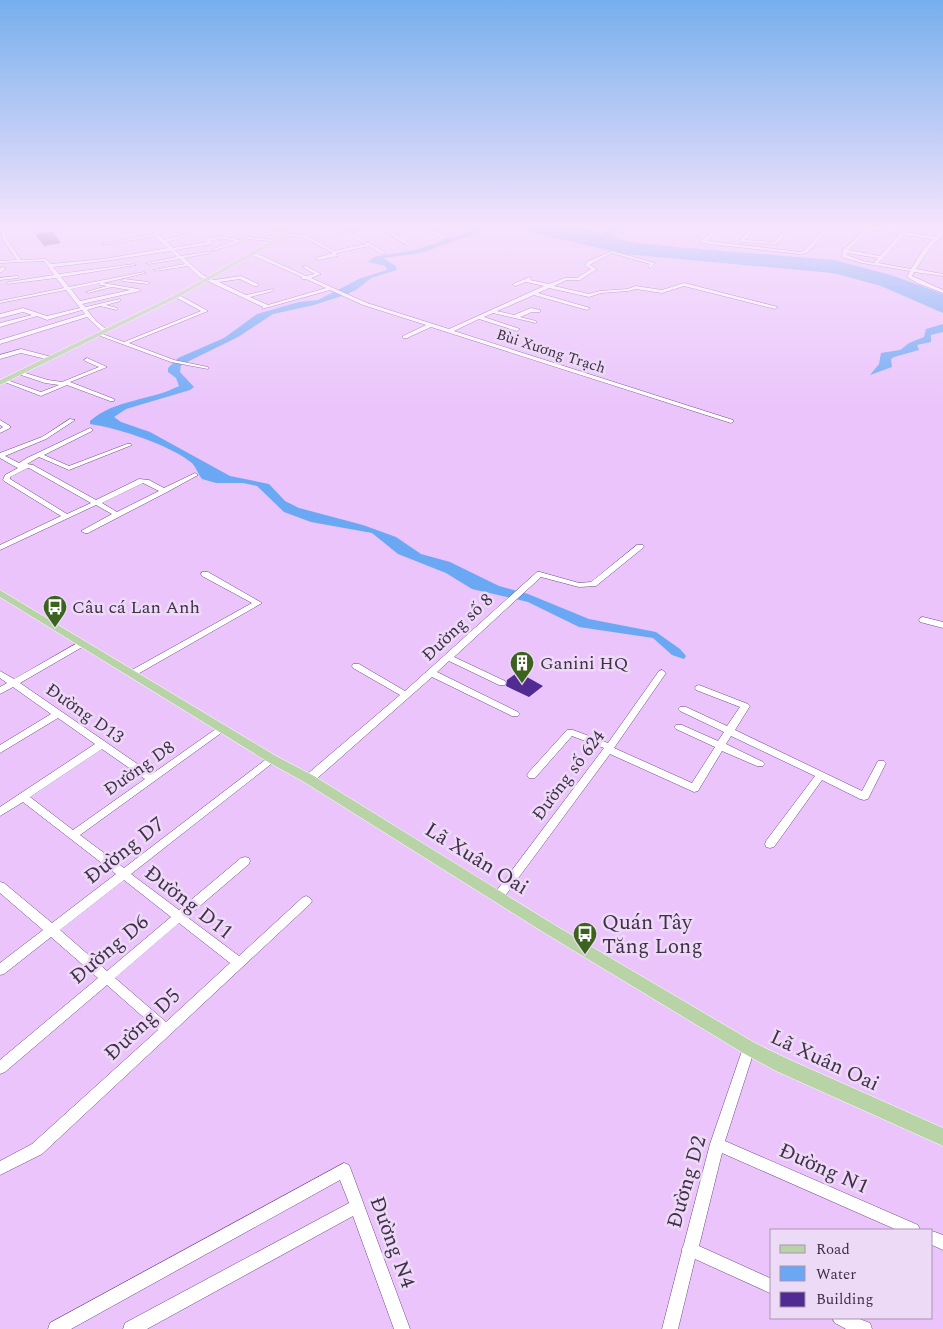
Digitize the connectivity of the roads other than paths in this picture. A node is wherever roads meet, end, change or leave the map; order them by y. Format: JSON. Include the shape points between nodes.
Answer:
{"nodes":[{"id":1,"x":68,"y":288,"type":"joint"},
{"id":2,"x":107,"y":288,"type":"edge"},
{"id":3,"x":127,"y":288,"type":"edge"},
{"id":4,"x":193,"y":288,"type":"edge"},
{"id":5,"x":229,"y":288,"type":"edge"},
{"id":6,"x":327,"y":288,"type":"edge"},
{"id":7,"x":545,"y":288,"type":"edge"},
{"id":8,"x":557,"y":288,"type":"edge"},
{"id":9,"x":633,"y":288,"type":"edge"},
{"id":10,"x":646,"y":288,"type":"edge"},
{"id":11,"x":673,"y":288,"type":"edge"},
{"id":12,"x":701,"y":288,"type":"edge"},
{"id":13,"x":271,"y":290,"type":"dead end"},
{"id":14,"x":331,"y":290,"type":"junction"},
{"id":15,"x":88,"y":292,"type":"dead end"},
{"id":16,"x":534,"y":293,"type":"junction"},
{"id":17,"x":135,"y":296,"type":"dead end"},
{"id":18,"x":177,"y":296,"type":"junction"},
{"id":19,"x":247,"y":296,"type":"junction"},
{"id":20,"x":344,"y":296,"type":"joint"},
{"id":21,"x":1,"y":303,"type":"edge"},
{"id":22,"x":79,"y":303,"type":"junction"},
{"id":23,"x":14,"y":304,"type":"joint"},
{"id":24,"x":101,"y":305,"type":"junction"},
{"id":25,"x":775,"y":306,"type":"dead end"},
{"id":26,"x":268,"y":307,"type":"junction"},
{"id":27,"x":84,"y":308,"type":"junction"},
{"id":28,"x":587,"y":308,"type":"dead end"},
{"id":29,"x":115,"y":309,"type":"dead end"},
{"id":30,"x":260,"y":309,"type":"dead end"},
{"id":31,"x":23,"y":310,"type":"junction"},
{"id":32,"x":538,"y":311,"type":"dead end"},
{"id":33,"x":494,"y":312,"type":"junction"},
{"id":34,"x":36,"y":315,"type":"junction"},
{"id":35,"x":89,"y":315,"type":"junction"},
{"id":36,"x":0,"y":316,"type":"edge"},
{"id":37,"x":515,"y":317,"type":"junction"},
{"id":38,"x":481,"y":318,"type":"junction"},
{"id":39,"x":534,"y":322,"type":"dead end"},
{"id":40,"x":0,"y":325,"type":"edge"},
{"id":41,"x":430,"y":325,"type":"junction"},
{"id":42,"x":517,"y":329,"type":"dead end"},
{"id":43,"x":449,"y":331,"type":"junction"},
{"id":44,"x":101,"y":333,"type":"junction"},
{"id":45,"x":405,"y":337,"type":"dead end"},
{"id":46,"x":0,"y":342,"type":"edge"},
{"id":47,"x":125,"y":343,"type":"junction"},
{"id":48,"x":0,"y":357,"type":"edge"},
{"id":49,"x":50,"y":358,"type":"junction"},
{"id":50,"x":87,"y":360,"type":"dead end"},
{"id":51,"x":206,"y":368,"type":"dead end"},
{"id":52,"x":20,"y":373,"type":"junction"},
{"id":53,"x":2,"y":382,"type":"edge"},
{"id":54,"x":64,"y":384,"type":"junction"},
{"id":55,"x":112,"y":400,"type":"dead end"},
{"id":56,"x":72,"y":420,"type":"dead end"},
{"id":57,"x":731,"y":421,"type":"dead end"},
{"id":58,"x":0,"y":422,"type":"edge"},
{"id":59,"x":90,"y":430,"type":"dead end"},
{"id":60,"x":0,"y":431,"type":"edge"},
{"id":61,"x":129,"y":445,"type":"dead end"},
{"id":62,"x":0,"y":455,"type":"edge"},
{"id":63,"x":39,"y":455,"type":"junction"},
{"id":64,"x":23,"y":466,"type":"junction"},
{"id":65,"x":195,"y":475,"type":"dead end"},
{"id":66,"x":165,"y":491,"type":"junction"},
{"id":67,"x":96,"y":503,"type":"junction"},
{"id":68,"x":118,"y":515,"type":"junction"},
{"id":69,"x":67,"y":517,"type":"junction"},
{"id":70,"x":85,"y":531,"type":"dead end"},
{"id":71,"x":640,"y":547,"type":"dead end"},
{"id":72,"x":0,"y":548,"type":"edge"},
{"id":73,"x":206,"y":574,"type":"dead end"},
{"id":74,"x":0,"y":593,"type":"edge"},
{"id":75,"x":924,"y":620,"type":"dead end"},
{"id":76,"x":943,"y":625,"type":"edge"},
{"id":77,"x":81,"y":644,"type":"junction"},
{"id":78,"x":448,"y":658,"type":"junction"},
{"id":79,"x":356,"y":666,"type":"dead end"},
{"id":80,"x":662,"y":672,"type":"dead end"},
{"id":81,"x":133,"y":673,"type":"junction"},
{"id":82,"x":431,"y":673,"type":"junction"},
{"id":83,"x":0,"y":674,"type":"edge"},
{"id":84,"x":13,"y":683,"type":"junction"},
{"id":85,"x":502,"y":683,"type":"dead end"},
{"id":86,"x":699,"y":688,"type":"dead end"},
{"id":87,"x":0,"y":691,"type":"edge"},
{"id":88,"x":406,"y":695,"type":"junction"},
{"id":89,"x":683,"y":709,"type":"dead end"},
{"id":90,"x":58,"y":714,"type":"junction"},
{"id":91,"x":515,"y":714,"type":"dead end"},
{"id":92,"x":679,"y":726,"type":"dead end"},
{"id":93,"x":223,"y":728,"type":"junction"},
{"id":94,"x":731,"y":731,"type":"junction"},
{"id":95,"x":102,"y":744,"type":"junction"},
{"id":96,"x":722,"y":745,"type":"junction"},
{"id":97,"x":609,"y":748,"type":"junction"},
{"id":98,"x":0,"y":750,"type":"edge"},
{"id":99,"x":272,"y":759,"type":"junction"},
{"id":100,"x":881,"y":763,"type":"dead end"},
{"id":101,"x":760,"y":764,"type":"dead end"},
{"id":102,"x":532,"y":774,"type":"dead end"},
{"id":103,"x":820,"y":775,"type":"junction"},
{"id":104,"x":152,"y":779,"type":"junction"},
{"id":105,"x":309,"y":779,"type":"junction"},
{"id":106,"x":23,"y":797,"type":"junction"},
{"id":107,"x":0,"y":812,"type":"edge"},
{"id":108,"x":73,"y":835,"type":"junction"},
{"id":109,"x":770,"y":844,"type":"dead end"},
{"id":110,"x":245,"y":861,"type":"dead end"},
{"id":111,"x":123,"y":874,"type":"junction"},
{"id":112,"x":0,"y":886,"type":"edge"},
{"id":113,"x":498,"y":896,"type":"junction"},
{"id":114,"x":306,"y":901,"type":"dead end"},
{"id":115,"x":178,"y":917,"type":"junction"},
{"id":116,"x":51,"y":930,"type":"junction"},
{"id":117,"x":238,"y":962,"type":"junction"},
{"id":118,"x":0,"y":970,"type":"edge"},
{"id":119,"x":106,"y":978,"type":"junction"},
{"id":120,"x":166,"y":1029,"type":"junction"},
{"id":121,"x":749,"y":1048,"type":"junction"},
{"id":122,"x":0,"y":1068,"type":"edge"},
{"id":123,"x":943,"y":1137,"type":"edge"},
{"id":124,"x":717,"y":1144,"type":"junction"},
{"id":125,"x":0,"y":1168,"type":"edge"},
{"id":126,"x":357,"y":1206,"type":"junction"},
{"id":127,"x":911,"y":1229,"type":"edge"},
{"id":128,"x":689,"y":1249,"type":"junction"},
{"id":129,"x":770,"y":1286,"type":"edge"},
{"id":130,"x":842,"y":1319,"type":"edge"},
{"id":131,"x":56,"y":1329,"type":"edge"},
{"id":132,"x":131,"y":1329,"type":"edge"},
{"id":133,"x":402,"y":1329,"type":"edge"},
{"id":134,"x":670,"y":1329,"type":"edge"},
{"id":135,"x":864,"y":1329,"type":"edge"}],
"edges":[{"from":1,"to":21,"type":"street"},
{"from":1,"to":22,"type":"street"},
{"from":2,"to":15,"type":"street"},
{"from":3,"to":22,"type":"street","via":[[138,290]]},
{"from":4,"to":18,"type":"main road"},
{"from":5,"to":19,"type":"street"},
{"from":6,"to":14,"type":"street","name":"Bùi Xương Trạch"},
{"from":7,"to":16,"type":"street"},
{"from":8,"to":9,"type":"street","via":[[589,296]]},
{"from":10,"to":11,"type":"street","via":[[662,292]]},
{"from":12,"to":25,"type":"street"},
{"from":13,"to":19,"type":"street"},
{"from":14,"to":20,"type":"street","name":"Bùi Xương Trạch"},
{"from":14,"to":26,"type":"street"},
{"from":16,"to":28,"type":"street"},
{"from":16,"to":33,"type":"street"},
{"from":17,"to":24,"type":"street"},
{"from":18,"to":44,"type":"main road"},
{"from":18,"to":47,"type":"street","via":[[205,311]]},
{"from":19,"to":26,"type":"street"},
{"from":20,"to":41,"type":"street","name":"Bùi Xương Trạch"},
{"from":21,"to":23,"type":"street"},
{"from":22,"to":27,"type":"street"},
{"from":23,"to":31,"type":"street"},
{"from":24,"to":27,"type":"street"},
{"from":24,"to":29,"type":"street"},
{"from":26,"to":30,"type":"street"},
{"from":27,"to":34,"type":"street","via":[[47,318]]},
{"from":27,"to":35,"type":"street"},
{"from":31,"to":34,"type":"street"},
{"from":31,"to":36,"type":"street"},
{"from":32,"to":37,"type":"street","via":[[531,310]]},
{"from":33,"to":37,"type":"street"},
{"from":33,"to":38,"type":"street"},
{"from":34,"to":40,"type":"street"},
{"from":35,"to":44,"type":"street"},
{"from":35,"to":46,"type":"street"},
{"from":37,"to":39,"type":"street"},
{"from":38,"to":42,"type":"street"},
{"from":38,"to":43,"type":"street"},
{"from":41,"to":43,"type":"street","name":"Bùi Xương Trạch"},
{"from":41,"to":45,"type":"street"},
{"from":43,"to":57,"type":"street","name":"Bùi Xương Trạch"},
{"from":44,"to":47,"type":"street"},
{"from":44,"to":49,"type":"main road"},
{"from":47,"to":51,"type":"street","via":[[171,361]]},
{"from":48,"to":49,"type":"street","via":[[21,350],[33,356]]},
{"from":49,"to":52,"type":"main road"},
{"from":50,"to":54,"type":"street","via":[[104,366]]},
{"from":52,"to":53,"type":"main road"},
{"from":52,"to":54,"type":"street"},
{"from":53,"to":54,"type":"street","via":[[41,394]]},
{"from":54,"to":55,"type":"street"},
{"from":56,"to":62,"type":"street","via":[[44,438]]},
{"from":58,"to":60,"type":"street","via":[[8,427]]},
{"from":59,"to":63,"type":"street"},
{"from":61,"to":63,"type":"street","via":[[69,468]]},
{"from":62,"to":64,"type":"street"},
{"from":63,"to":64,"type":"street","via":[[29,458]]},
{"from":64,"to":67,"type":"street","via":[[31,466]]},
{"from":64,"to":69,"type":"street","via":[[6,480]]},
{"from":65,"to":66,"type":"street"},
{"from":66,"to":67,"type":"street","via":[[140,480]]},
{"from":66,"to":68,"type":"street"},
{"from":67,"to":68,"type":"street"},
{"from":67,"to":69,"type":"street"},
{"from":68,"to":70,"type":"street"},
{"from":69,"to":72,"type":"street"},
{"from":71,"to":78,"type":"street","name":"Đường số 8","via":[[593,584],[579,585],[542,574]]},
{"from":73,"to":81,"type":"street","via":[[258,603]]},
{"from":74,"to":77,"type":"main road","name":"Lã Xuân Oai"},
{"from":75,"to":76,"type":"street"},
{"from":77,"to":81,"type":"main road","name":"Lã Xuân Oai"},
{"from":77,"to":84,"type":"street"},
{"from":78,"to":82,"type":"street","name":"Đường số 8"},
{"from":78,"to":85,"type":"street"},
{"from":79,"to":88,"type":"street"},
{"from":80,"to":97,"type":"street","name":"Đường số 624"},
{"from":81,"to":93,"type":"main road","name":"Lã Xuân Oai"},
{"from":82,"to":88,"type":"street","name":"Đường số 8"},
{"from":82,"to":91,"type":"street"},
{"from":83,"to":84,"type":"street","name":"Đường D13"},
{"from":84,"to":87,"type":"street"},
{"from":84,"to":90,"type":"street","name":"Đường D13"},
{"from":86,"to":94,"type":"street","via":[[745,706]]},
{"from":88,"to":105,"type":"street","name":"Đường số 8"},
{"from":89,"to":94,"type":"street"},
{"from":90,"to":95,"type":"street","name":"Đường D13"},
{"from":90,"to":98,"type":"street"},
{"from":92,"to":96,"type":"street"},
{"from":93,"to":99,"type":"main road","name":"Lã Xuân Oai"},
{"from":93,"to":104,"type":"street","name":"Đường D8"},
{"from":94,"to":96,"type":"street"},
{"from":94,"to":103,"type":"street"},
{"from":95,"to":104,"type":"street","name":"Đường D13"},
{"from":95,"to":106,"type":"street"},
{"from":96,"to":97,"type":"street","via":[[694,788]]},
{"from":96,"to":101,"type":"street"},
{"from":97,"to":102,"type":"street","via":[[570,732]]},
{"from":97,"to":113,"type":"street","name":"Đường số 624"},
{"from":99,"to":105,"type":"main road","name":"Lã Xuân Oai"},
{"from":99,"to":111,"type":"street","name":"Đường D7"},
{"from":100,"to":103,"type":"street","via":[[864,796]]},
{"from":103,"to":109,"type":"street"},
{"from":104,"to":108,"type":"street","name":"Đường D8"},
{"from":105,"to":113,"type":"main road","name":"Lã Xuân Oai"},
{"from":106,"to":107,"type":"street"},
{"from":106,"to":108,"type":"street","name":"Đường D11"},
{"from":108,"to":111,"type":"street","name":"Đường D11"},
{"from":110,"to":115,"type":"street","name":"Đường D6"},
{"from":111,"to":115,"type":"street","name":"Đường D11"},
{"from":111,"to":116,"type":"street","name":"Đường D7"},
{"from":112,"to":116,"type":"street"},
{"from":113,"to":121,"type":"main road","name":"Lã Xuân Oai"},
{"from":114,"to":117,"type":"street","name":"Đường D5"},
{"from":115,"to":117,"type":"street","name":"Đường D11"},
{"from":115,"to":119,"type":"street","name":"Đường D6"},
{"from":116,"to":118,"type":"street","name":"Đường D7"},
{"from":116,"to":119,"type":"street"},
{"from":117,"to":120,"type":"street","name":"Đường D5"},
{"from":119,"to":120,"type":"street"},
{"from":119,"to":122,"type":"street","name":"Đường D6"},
{"from":120,"to":125,"type":"street","name":"Đường D5","via":[[37,1148]]},
{"from":121,"to":123,"type":"main road","name":"Lã Xuân Oai"},
{"from":121,"to":124,"type":"street","name":"Đường D2"},
{"from":124,"to":127,"type":"street","name":"Đường N1"},
{"from":124,"to":128,"type":"street","name":"Đường D2"},
{"from":126,"to":131,"type":"street","name":"Đường N4","via":[[344,1170]]},
{"from":126,"to":132,"type":"street"},
{"from":126,"to":133,"type":"street","name":"Đường N4"},
{"from":128,"to":129,"type":"street"},
{"from":128,"to":134,"type":"street","name":"Đường D2"},
{"from":130,"to":135,"type":"street"}]}
